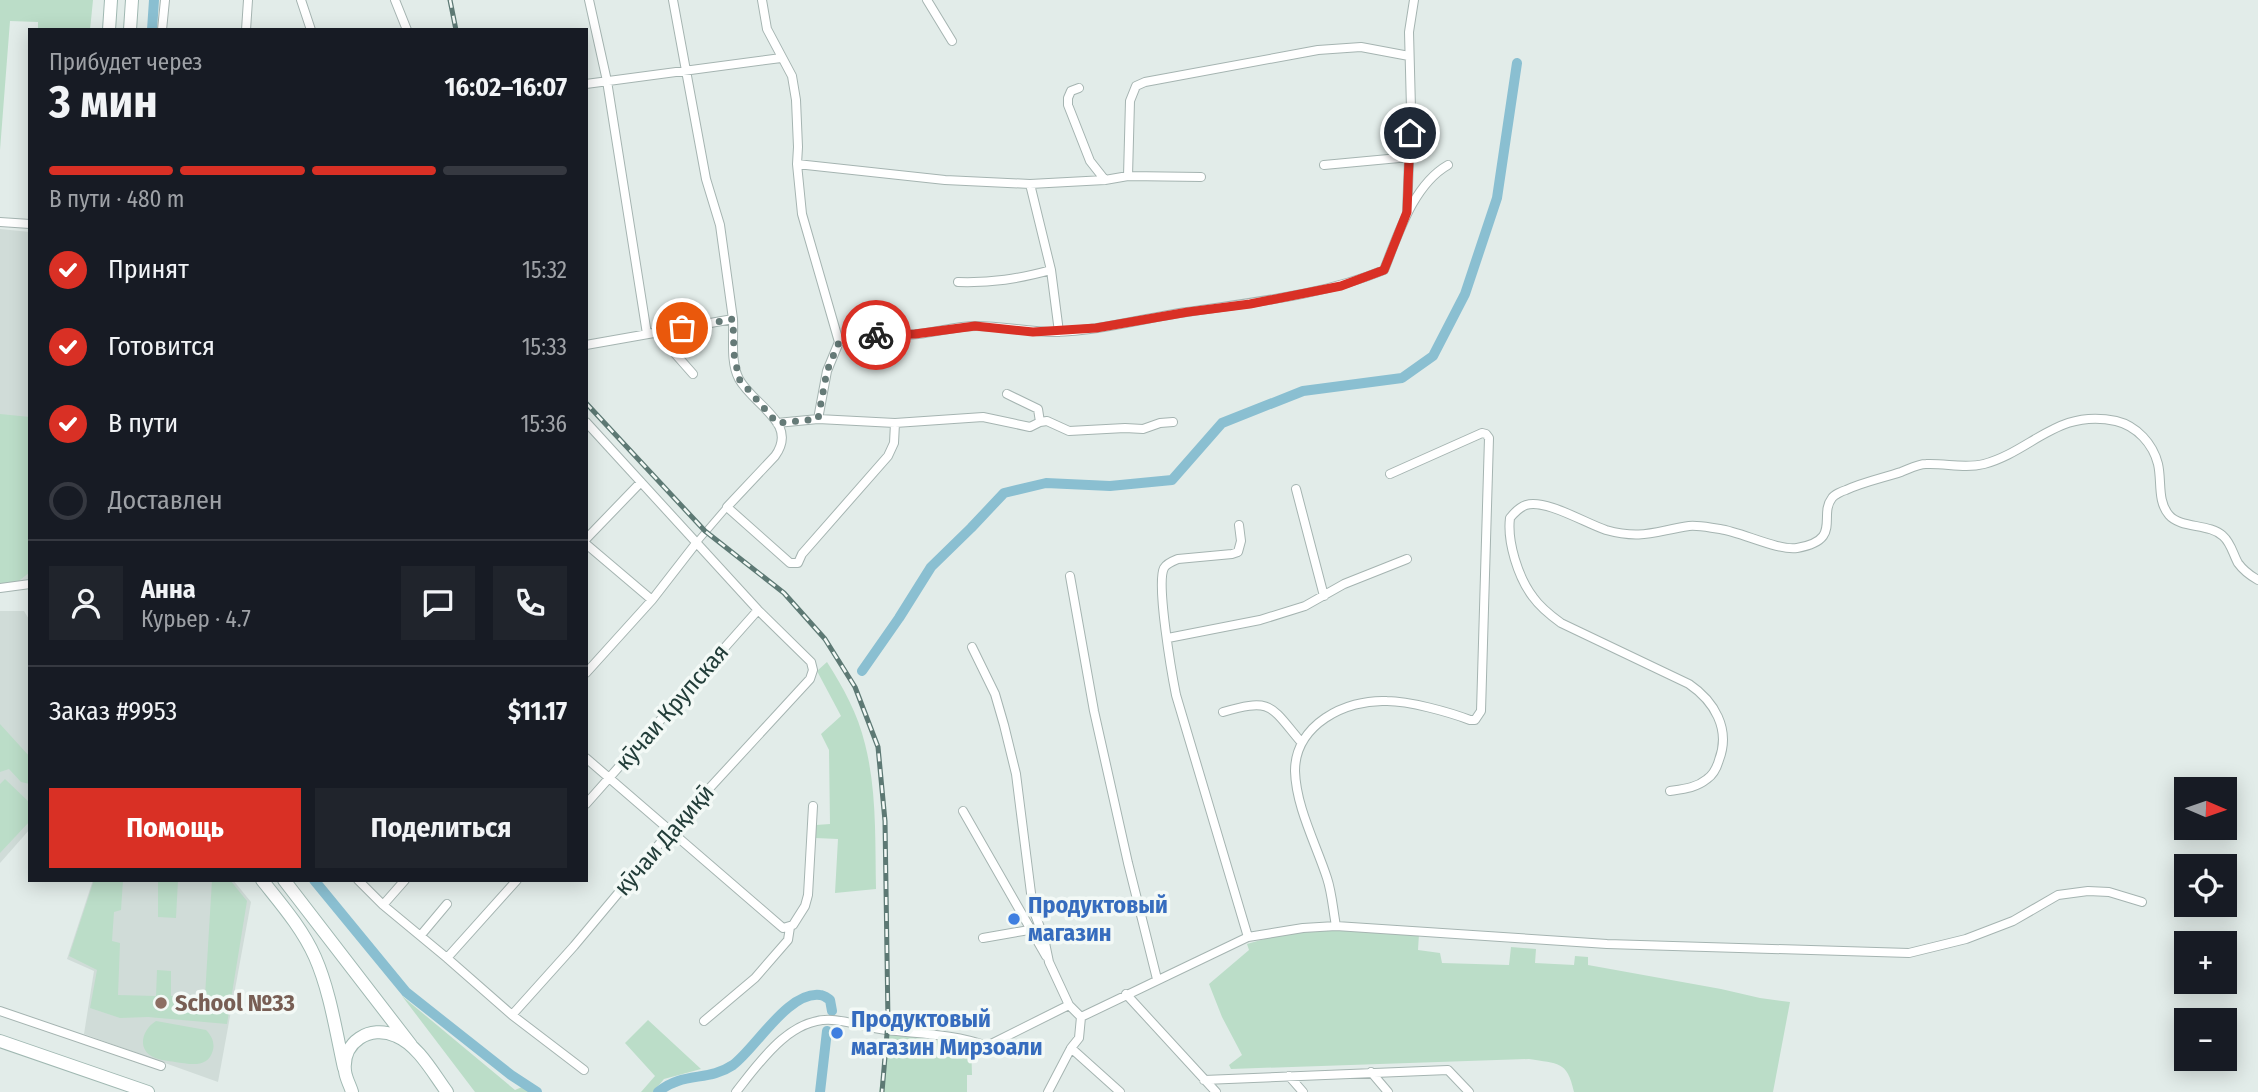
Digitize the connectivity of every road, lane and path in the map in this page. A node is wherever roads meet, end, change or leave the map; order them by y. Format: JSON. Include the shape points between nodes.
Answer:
{"nodes":[{"id":1,"x":111,"y":0,"type":"edge"},
{"id":2,"x":132,"y":0,"type":"edge"},
{"id":3,"x":165,"y":0,"type":"edge"},
{"id":4,"x":248,"y":0,"type":"edge"},
{"id":5,"x":301,"y":0,"type":"edge"},
{"id":6,"x":395,"y":0,"type":"edge"},
{"id":7,"x":589,"y":0,"type":"edge"},
{"id":8,"x":673,"y":0,"type":"edge"},
{"id":9,"x":762,"y":0,"type":"edge"},
{"id":10,"x":927,"y":0,"type":"edge"},
{"id":11,"x":1414,"y":0,"type":"edge"},
{"id":12,"x":109,"y":28,"type":"edge"},
{"id":13,"x":130,"y":28,"type":"edge"},
{"id":14,"x":162,"y":28,"type":"edge"},
{"id":15,"x":246,"y":28,"type":"edge"},
{"id":16,"x":310,"y":28,"type":"edge"},
{"id":17,"x":406,"y":28,"type":"edge"},
{"id":18,"x":952,"y":41,"type":"dead end"},
{"id":19,"x":1409,"y":56,"type":"junction"},
{"id":20,"x":781,"y":58,"type":"junction"},
{"id":21,"x":687,"y":69,"type":"junction"},
{"id":22,"x":607,"y":81,"type":"junction"},
{"id":23,"x":588,"y":84,"type":"edge"},
{"id":24,"x":1079,"y":88,"type":"dead end"},
{"id":25,"x":1410,"y":157,"type":"junction"},
{"id":26,"x":797,"y":164,"type":"junction"},
{"id":27,"x":1448,"y":164,"type":"dead end"},
{"id":28,"x":1324,"y":165,"type":"dead end"},
{"id":29,"x":1128,"y":176,"type":"junction"},
{"id":30,"x":1201,"y":177,"type":"dead end"},
{"id":31,"x":1105,"y":180,"type":"junction"},
{"id":32,"x":1030,"y":184,"type":"junction"},
{"id":33,"x":1407,"y":212,"type":"junction"},
{"id":34,"x":0,"y":222,"type":"edge"},
{"id":35,"x":28,"y":224,"type":"edge"},
{"id":36,"x":1051,"y":270,"type":"junction"},
{"id":37,"x":958,"y":282,"type":"dead end"},
{"id":38,"x":733,"y":319,"type":"junction"},
{"id":39,"x":1059,"y":332,"type":"junction"},
{"id":40,"x":652,"y":333,"type":"junction"},
{"id":41,"x":839,"y":342,"type":"junction"},
{"id":42,"x":588,"y":345,"type":"edge"},
{"id":43,"x":693,"y":374,"type":"dead end"},
{"id":44,"x":1007,"y":394,"type":"dead end"},
{"id":45,"x":818,"y":419,"type":"junction"},
{"id":46,"x":1040,"y":422,"type":"junction"},
{"id":47,"x":1173,"y":422,"type":"dead end"},
{"id":48,"x":777,"y":423,"type":"junction"},
{"id":49,"x":895,"y":423,"type":"junction"},
{"id":50,"x":588,"y":424,"type":"edge"},
{"id":51,"x":1390,"y":474,"type":"dead end"},
{"id":52,"x":641,"y":482,"type":"junction"},
{"id":53,"x":1296,"y":489,"type":"dead end"},
{"id":54,"x":727,"y":507,"type":"junction"},
{"id":55,"x":1240,"y":525,"type":"dead end"},
{"id":56,"x":588,"y":539,"type":"edge"},
{"id":57,"x":697,"y":542,"type":"junction"},
{"id":58,"x":588,"y":543,"type":"edge"},
{"id":59,"x":1406,"y":558,"type":"dead end"},
{"id":60,"x":1070,"y":576,"type":"dead end"},
{"id":61,"x":2258,"y":580,"type":"edge"},
{"id":62,"x":28,"y":584,"type":"edge"},
{"id":63,"x":0,"y":588,"type":"edge"},
{"id":64,"x":1324,"y":596,"type":"junction"},
{"id":65,"x":652,"y":600,"type":"junction"},
{"id":66,"x":758,"y":610,"type":"junction"},
{"id":67,"x":1168,"y":638,"type":"junction"},
{"id":68,"x":972,"y":647,"type":"dead end"},
{"id":69,"x":588,"y":671,"type":"edge"},
{"id":70,"x":1223,"y":712,"type":"dead end"},
{"id":71,"x":1301,"y":742,"type":"junction"},
{"id":72,"x":588,"y":760,"type":"edge"},
{"id":73,"x":609,"y":779,"type":"junction"},
{"id":74,"x":1670,"y":791,"type":"dead end"},
{"id":75,"x":588,"y":802,"type":"edge"},
{"id":76,"x":813,"y":806,"type":"dead end"},
{"id":77,"x":963,"y":811,"type":"dead end"},
{"id":78,"x":671,"y":830,"type":"junction"},
{"id":79,"x":264,"y":882,"type":"edge"},
{"id":80,"x":286,"y":882,"type":"edge"},
{"id":81,"x":360,"y":882,"type":"edge"},
{"id":82,"x":403,"y":882,"type":"edge"},
{"id":83,"x":515,"y":882,"type":"edge"},
{"id":84,"x":2142,"y":902,"type":"dead end"},
{"id":85,"x":447,"y":904,"type":"dead end"},
{"id":86,"x":383,"y":905,"type":"junction"},
{"id":87,"x":1336,"y":926,"type":"junction"},
{"id":88,"x":790,"y":928,"type":"junction"},
{"id":89,"x":1029,"y":930,"type":"junction"},
{"id":90,"x":421,"y":935,"type":"junction"},
{"id":91,"x":1248,"y":937,"type":"junction"},
{"id":92,"x":984,"y":938,"type":"dead end"},
{"id":93,"x":447,"y":958,"type":"junction"},
{"id":94,"x":1049,"y":962,"type":"junction"},
{"id":95,"x":1157,"y":979,"type":"junction"},
{"id":96,"x":1126,"y":994,"type":"junction"},
{"id":97,"x":1069,"y":1005,"type":"junction"},
{"id":98,"x":0,"y":1012,"type":"edge"},
{"id":99,"x":512,"y":1014,"type":"junction"},
{"id":100,"x":1081,"y":1017,"type":"junction"},
{"id":101,"x":704,"y":1021,"type":"dead end"},
{"id":102,"x":0,"y":1041,"type":"edge"},
{"id":103,"x":411,"y":1045,"type":"junction"},
{"id":104,"x":1071,"y":1048,"type":"junction"},
{"id":105,"x":161,"y":1066,"type":"dead end"},
{"id":106,"x":584,"y":1070,"type":"dead end"},
{"id":107,"x":345,"y":1072,"type":"junction"},
{"id":108,"x":1371,"y":1072,"type":"junction"},
{"id":109,"x":1289,"y":1076,"type":"junction"},
{"id":110,"x":1204,"y":1080,"type":"junction"},
{"id":111,"x":130,"y":1088,"type":"edge"},
{"id":112,"x":148,"y":1092,"type":"edge"},
{"id":113,"x":340,"y":1092,"type":"edge"},
{"id":114,"x":352,"y":1092,"type":"edge"},
{"id":115,"x":447,"y":1092,"type":"edge"},
{"id":116,"x":736,"y":1092,"type":"edge"},
{"id":117,"x":1048,"y":1092,"type":"edge"},
{"id":118,"x":1120,"y":1092,"type":"edge"},
{"id":119,"x":1216,"y":1092,"type":"edge"},
{"id":120,"x":1303,"y":1092,"type":"edge"},
{"id":121,"x":1388,"y":1092,"type":"edge"},
{"id":122,"x":1469,"y":1092,"type":"edge"}],
"edges":[{"from":1,"to":12,"type":"main road"},
{"from":2,"to":13,"type":"main road"},
{"from":3,"to":14,"type":"street"},
{"from":4,"to":15,"type":"street"},
{"from":5,"to":16,"type":"street"},
{"from":6,"to":17,"type":"street"},
{"from":7,"to":22,"type":"street"},
{"from":8,"to":21,"type":"street"},
{"from":9,"to":20,"type":"street","via":[[767,29]]},
{"from":10,"to":18,"type":"street"},
{"from":11,"to":19,"type":"street"},
{"from":19,"to":25,"type":"street"},
{"from":19,"to":29,"type":"street","via":[[1361,47],[1318,50],[1145,82],[1136,86],[1130,101]]},
{"from":20,"to":21,"type":"street"},
{"from":20,"to":26,"type":"street","via":[[794,87]]},
{"from":21,"to":22,"type":"street"},
{"from":21,"to":38,"type":"street","via":[[706,179],[722,236]]},
{"from":22,"to":23,"type":"street"},
{"from":22,"to":40,"type":"street"},
{"from":24,"to":31,"type":"street","via":[[1071,91],[1068,104],[1090,161]]},
{"from":25,"to":28,"type":"street"},
{"from":25,"to":33,"type":"street"},
{"from":26,"to":32,"type":"street"},
{"from":26,"to":41,"type":"street","via":[[802,214]]},
{"from":27,"to":33,"type":"street","via":[[1438,170]]},
{"from":29,"to":30,"type":"street"},
{"from":29,"to":31,"type":"street"},
{"from":31,"to":32,"type":"street"},
{"from":32,"to":36,"type":"street"},
{"from":33,"to":39,"type":"street","via":[[1384,270],[1365,278],[1250,304]]},
{"from":34,"to":35,"type":"street"},
{"from":36,"to":37,"type":"street","via":[[990,283]]},
{"from":36,"to":39,"type":"street"},
{"from":38,"to":40,"type":"street"},
{"from":38,"to":48,"type":"street","via":[[739,379]]},
{"from":39,"to":41,"type":"street","via":[[975,326],[859,335]]},
{"from":40,"to":42,"type":"street"},
{"from":40,"to":43,"type":"street"},
{"from":41,"to":45,"type":"street","via":[[827,371]]},
{"from":44,"to":46,"type":"street","via":[[1038,409]]},
{"from":45,"to":48,"type":"street"},
{"from":45,"to":49,"type":"street"},
{"from":46,"to":47,"type":"street","via":[[1069,431],[1143,429]]},
{"from":46,"to":49,"type":"street","via":[[1026,427],[968,416]]},
{"from":48,"to":54,"type":"street","via":[[783,434],[781,448]]},
{"from":49,"to":54,"type":"street","via":[[888,456],[798,563],[785,560]]},
{"from":50,"to":52,"type":"street"},
{"from":51,"to":71,"type":"street","via":[[1482,433],[1489,438],[1480,711],[1470,720],[1387,701],[1361,704],[1334,712]]},
{"from":52,"to":56,"type":"street"},
{"from":52,"to":57,"type":"street"},
{"from":53,"to":64,"type":"street"},
{"from":54,"to":57,"type":"street"},
{"from":55,"to":67,"type":"street","via":[[1238,552],[1178,559],[1163,570]]},
{"from":57,"to":65,"type":"street"},
{"from":57,"to":66,"type":"street"},
{"from":58,"to":65,"type":"street"},
{"from":59,"to":64,"type":"street"},
{"from":60,"to":95,"type":"street","via":[[1094,711]]},
{"from":61,"to":74,"type":"street","via":[[2239,564],[2222,535],[2168,514],[2150,446],[2124,424],[2100,418],[2049,430],[1983,464],[1925,464],[1846,490],[1832,498],[1828,528],[1822,537],[1794,548],[1723,529],[1692,526],[1630,535],[1539,504],[1525,505],[1510,518],[1508,531],[1525,582],[1544,610],[1561,623],[1689,684],[1704,694],[1716,712],[1723,732],[1717,765],[1709,778],[1693,787]]},
{"from":62,"to":63,"type":"street"},
{"from":64,"to":67,"type":"street","via":[[1260,620]]},
{"from":65,"to":69,"type":"street"},
{"from":66,"to":73,"type":"street","name":"кӯчаи Крупская"},
{"from":66,"to":78,"type":"street","name":"кӯчаи Дақиқӣ","via":[[812,666],[810,679]]},
{"from":67,"to":91,"type":"street","via":[[1176,695]]},
{"from":68,"to":94,"type":"street","via":[[995,694],[1016,774],[1033,909]]},
{"from":70,"to":71,"type":"street","via":[[1246,705],[1268,706]]},
{"from":71,"to":87,"type":"street","via":[[1295,769],[1300,799],[1328,882]]},
{"from":72,"to":73,"type":"street"},
{"from":73,"to":75,"type":"street","name":"кӯчаи Крупская"},
{"from":73,"to":78,"type":"street"},
{"from":76,"to":88,"type":"street","via":[[807,902]]},
{"from":77,"to":89,"type":"street"},
{"from":78,"to":88,"type":"street","via":[[783,928]]},
{"from":78,"to":99,"type":"street","name":"кӯчаи Дақиқӣ"},
{"from":79,"to":107,"type":"main road","via":[[298,926],[315,957]]},
{"from":80,"to":103,"type":"main road"},
{"from":81,"to":86,"type":"street"},
{"from":82,"to":86,"type":"street"},
{"from":83,"to":93,"type":"street"},
{"from":84,"to":87,"type":"street","via":[[2109,892],[2058,895],[2013,921],[1909,953],[1607,944]]},
{"from":85,"to":90,"type":"street"},
{"from":86,"to":90,"type":"street"},
{"from":87,"to":91,"type":"street"},
{"from":88,"to":101,"type":"street","via":[[788,940],[755,978]]},
{"from":89,"to":92,"type":"street"},
{"from":89,"to":94,"type":"street"},
{"from":90,"to":93,"type":"street"},
{"from":91,"to":95,"type":"street"},
{"from":93,"to":99,"type":"street"},
{"from":94,"to":97,"type":"street"},
{"from":95,"to":96,"type":"street"},
{"from":96,"to":100,"type":"street"},
{"from":96,"to":110,"type":"street"},
{"from":97,"to":100,"type":"street"},
{"from":97,"to":116,"type":"street","via":[[987,1046],[831,1019],[804,1025],[766,1055]]},
{"from":98,"to":105,"type":"street"},
{"from":99,"to":106,"type":"street"},
{"from":100,"to":104,"type":"street","via":[[1079,1038]]},
{"from":102,"to":111,"type":"main road"},
{"from":103,"to":107,"type":"main road","via":[[396,1036],[373,1032],[362,1036],[351,1045]]},
{"from":103,"to":115,"type":"main road"},
{"from":104,"to":117,"type":"street"},
{"from":104,"to":118,"type":"street"},
{"from":107,"to":113,"type":"main road"},
{"from":107,"to":114,"type":"main road"},
{"from":108,"to":109,"type":"street"},
{"from":108,"to":121,"type":"street"},
{"from":108,"to":122,"type":"street","via":[[1448,1070]]},
{"from":109,"to":110,"type":"street"},
{"from":109,"to":120,"type":"street"},
{"from":110,"to":119,"type":"street"},
{"from":111,"to":112,"type":"main road"}]}
